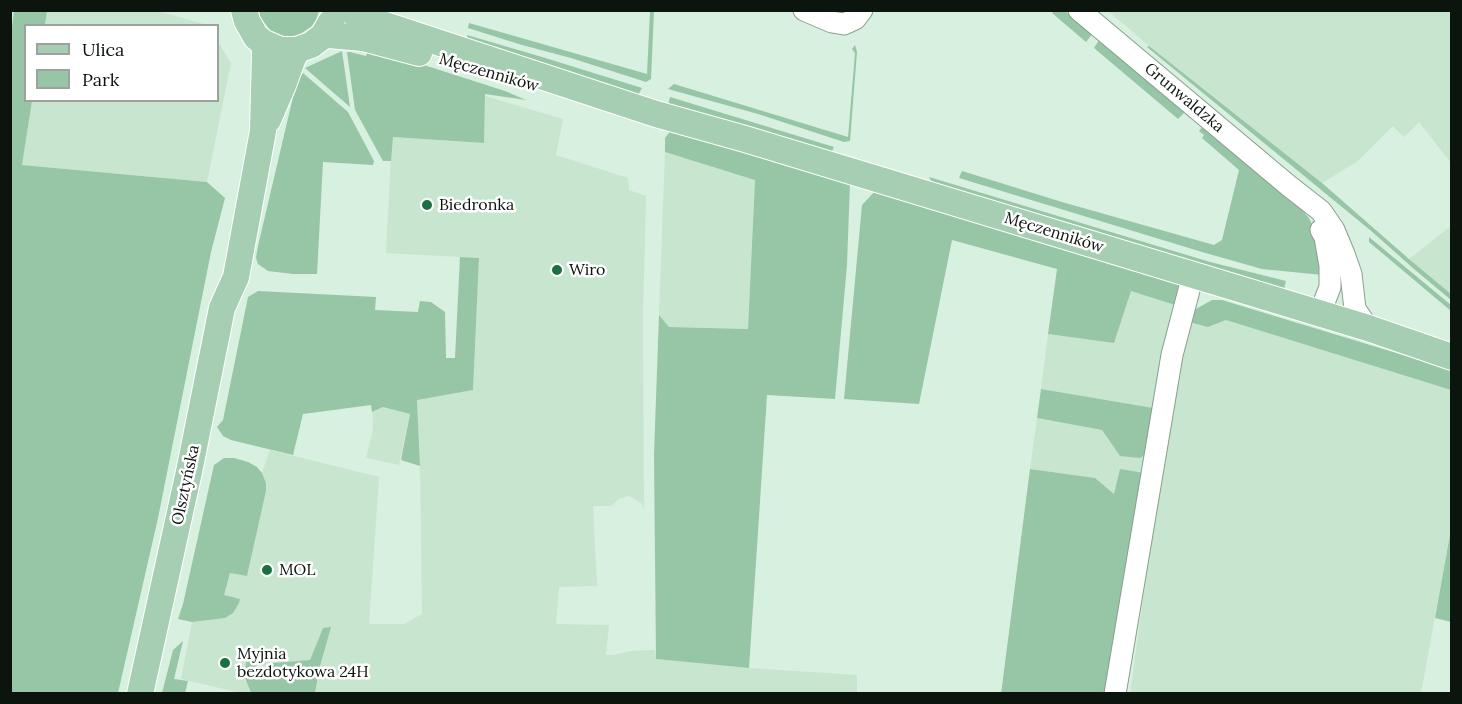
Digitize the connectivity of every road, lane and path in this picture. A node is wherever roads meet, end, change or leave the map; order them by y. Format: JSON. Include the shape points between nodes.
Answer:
{"nodes":[{"id":1,"x":333,"y":10,"type":"edge"},
{"id":2,"x":349,"y":10,"type":"edge"},
{"id":3,"x":804,"y":10,"type":"edge"},
{"id":4,"x":862,"y":10,"type":"edge"},
{"id":5,"x":1079,"y":10,"type":"edge"},
{"id":6,"x":244,"y":11,"type":"edge"},
{"id":7,"x":322,"y":36,"type":"junction"},
{"id":8,"x":264,"y":43,"type":"junction"},
{"id":9,"x":297,"y":50,"type":"junction"},
{"id":10,"x":656,"y":114,"type":"junction"},
{"id":11,"x":263,"y":131,"type":"junction"},
{"id":12,"x":1289,"y":186,"type":"junction"},
{"id":13,"x":1193,"y":275,"type":"junction"},
{"id":14,"x":236,"y":277,"type":"junction"},
{"id":15,"x":1320,"y":314,"type":"junction"},
{"id":16,"x":1368,"y":328,"type":"junction"},
{"id":17,"x":1452,"y":357,"type":"edge"},
{"id":18,"x":140,"y":693,"type":"edge"},
{"id":19,"x":157,"y":693,"type":"edge"},
{"id":20,"x":1115,"y":693,"type":"edge"}],
"edges":[{"from":1,"to":7,"type":"main road"},
{"from":2,"to":10,"type":"main road","name":"Męczenników"},
{"from":3,"to":4,"type":"street","via":[[844,24],[855,20]]},
{"from":5,"to":12,"type":"street","name":"Grunwaldzka"},
{"from":6,"to":8,"type":"main road","via":[[251,30]]},
{"from":7,"to":9,"type":"main road"},
{"from":7,"to":10,"type":"main road","name":"Męczenników","via":[[363,38],[541,88]]},
{"from":8,"to":9,"type":"main road","via":[[280,50]]},
{"from":8,"to":11,"type":"main road","name":"Olsztyńska"},
{"from":9,"to":11,"type":"main road","name":"Olsztyńska"},
{"from":10,"to":13,"type":"main road","name":"Męczenników"},
{"from":11,"to":14,"type":"main road","name":"Olsztyńska"},
{"from":12,"to":15,"type":"street","name":"Grunwaldzka","via":[[1316,221],[1327,244],[1330,287]]},
{"from":12,"to":16,"type":"street","name":"Grunwaldzka","via":[[1322,211],[1334,230],[1351,274],[1354,309]]},
{"from":13,"to":15,"type":"main road","name":"Męczenników"},
{"from":13,"to":20,"type":"street","via":[[1172,355]]},
{"from":14,"to":18,"type":"main road","name":"Olsztyńska","via":[[222,308]]},
{"from":14,"to":19,"type":"main road","name":"Olsztyńska","via":[[239,311]]},
{"from":15,"to":16,"type":"main road","name":"Męczenników"},
{"from":16,"to":17,"type":"main road","name":"Męczenników"}]}
